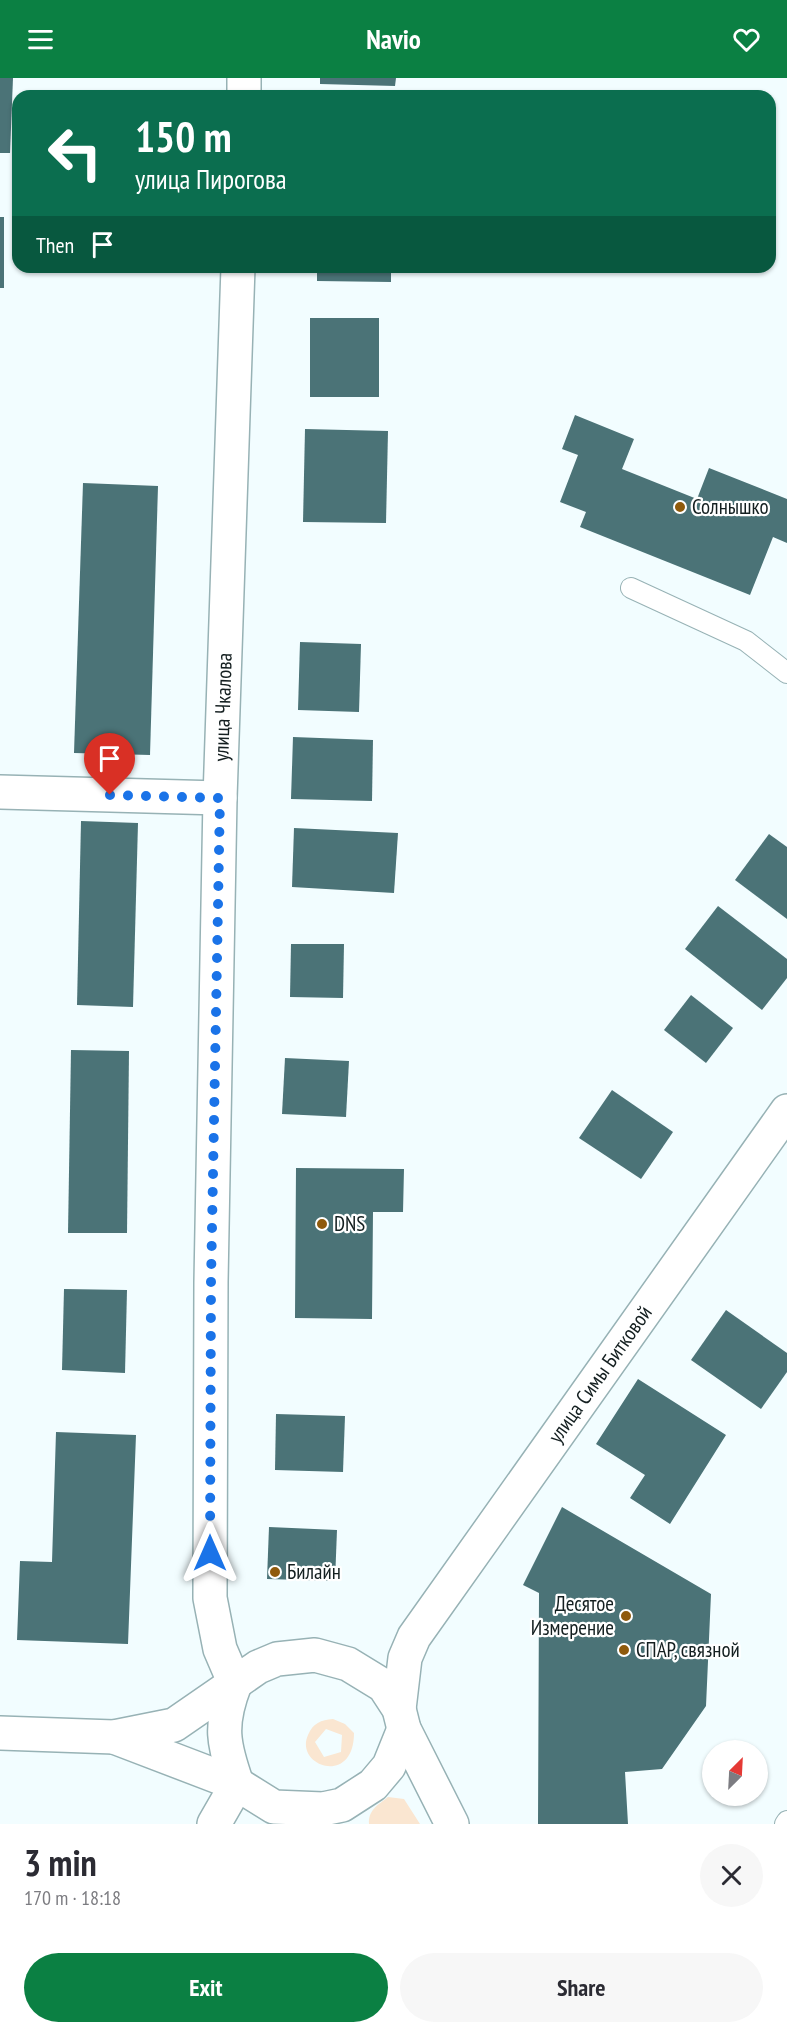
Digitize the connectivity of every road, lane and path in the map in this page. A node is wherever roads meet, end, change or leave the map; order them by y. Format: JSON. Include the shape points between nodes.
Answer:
{"nodes":[{"id":1,"x":238,"y":273,"type":"edge"},
{"id":2,"x":631,"y":588,"type":"dead end"},
{"id":3,"x":787,"y":673,"type":"edge"},
{"id":4,"x":0,"y":792,"type":"edge"},
{"id":5,"x":220,"y":798,"type":"junction"},
{"id":6,"x":787,"y":1111,"type":"edge"},
{"id":7,"x":414,"y":1638,"type":"junction"},
{"id":8,"x":355,"y":1668,"type":"junction"},
{"id":9,"x":235,"y":1684,"type":"junction"},
{"id":10,"x":402,"y":1719,"type":"junction"},
{"id":11,"x":0,"y":1733,"type":"edge"},
{"id":12,"x":114,"y":1737,"type":"junction"},
{"id":13,"x":237,"y":1784,"type":"junction"},
{"id":14,"x":286,"y":1816,"type":"edge"},
{"id":15,"x":214,"y":1824,"type":"edge"},
{"id":16,"x":452,"y":1824,"type":"edge"}],
"edges":[{"from":1,"to":5,"type":"street","name":"улица Чкалова"},
{"from":2,"to":3,"type":"lane","via":[[746,641]]},
{"from":4,"to":5,"type":"street"},
{"from":5,"to":9,"type":"street","name":"улица Чкалова","via":[[211,1270],[210,1598],[220,1649]]},
{"from":6,"to":7,"type":"street","name":"улица Симы Битковой"},
{"from":7,"to":8,"type":"street","via":[[390,1655]]},
{"from":7,"to":10,"type":"street","via":[[405,1658]]},
{"from":8,"to":9,"type":"street","via":[[315,1655],[277,1659]]},
{"from":8,"to":10,"type":"street","via":[[384,1686]]},
{"from":9,"to":12,"type":"street","via":[[174,1725]]},
{"from":9,"to":13,"type":"street","via":[[225,1708],[225,1729],[226,1752]]},
{"from":10,"to":14,"type":"street","via":[[389,1766],[373,1785],[342,1805]]},
{"from":10,"to":16,"type":"street"},
{"from":11,"to":12,"type":"street"},
{"from":12,"to":13,"type":"street"},
{"from":13,"to":14,"type":"street"},
{"from":13,"to":15,"type":"street"}]}
